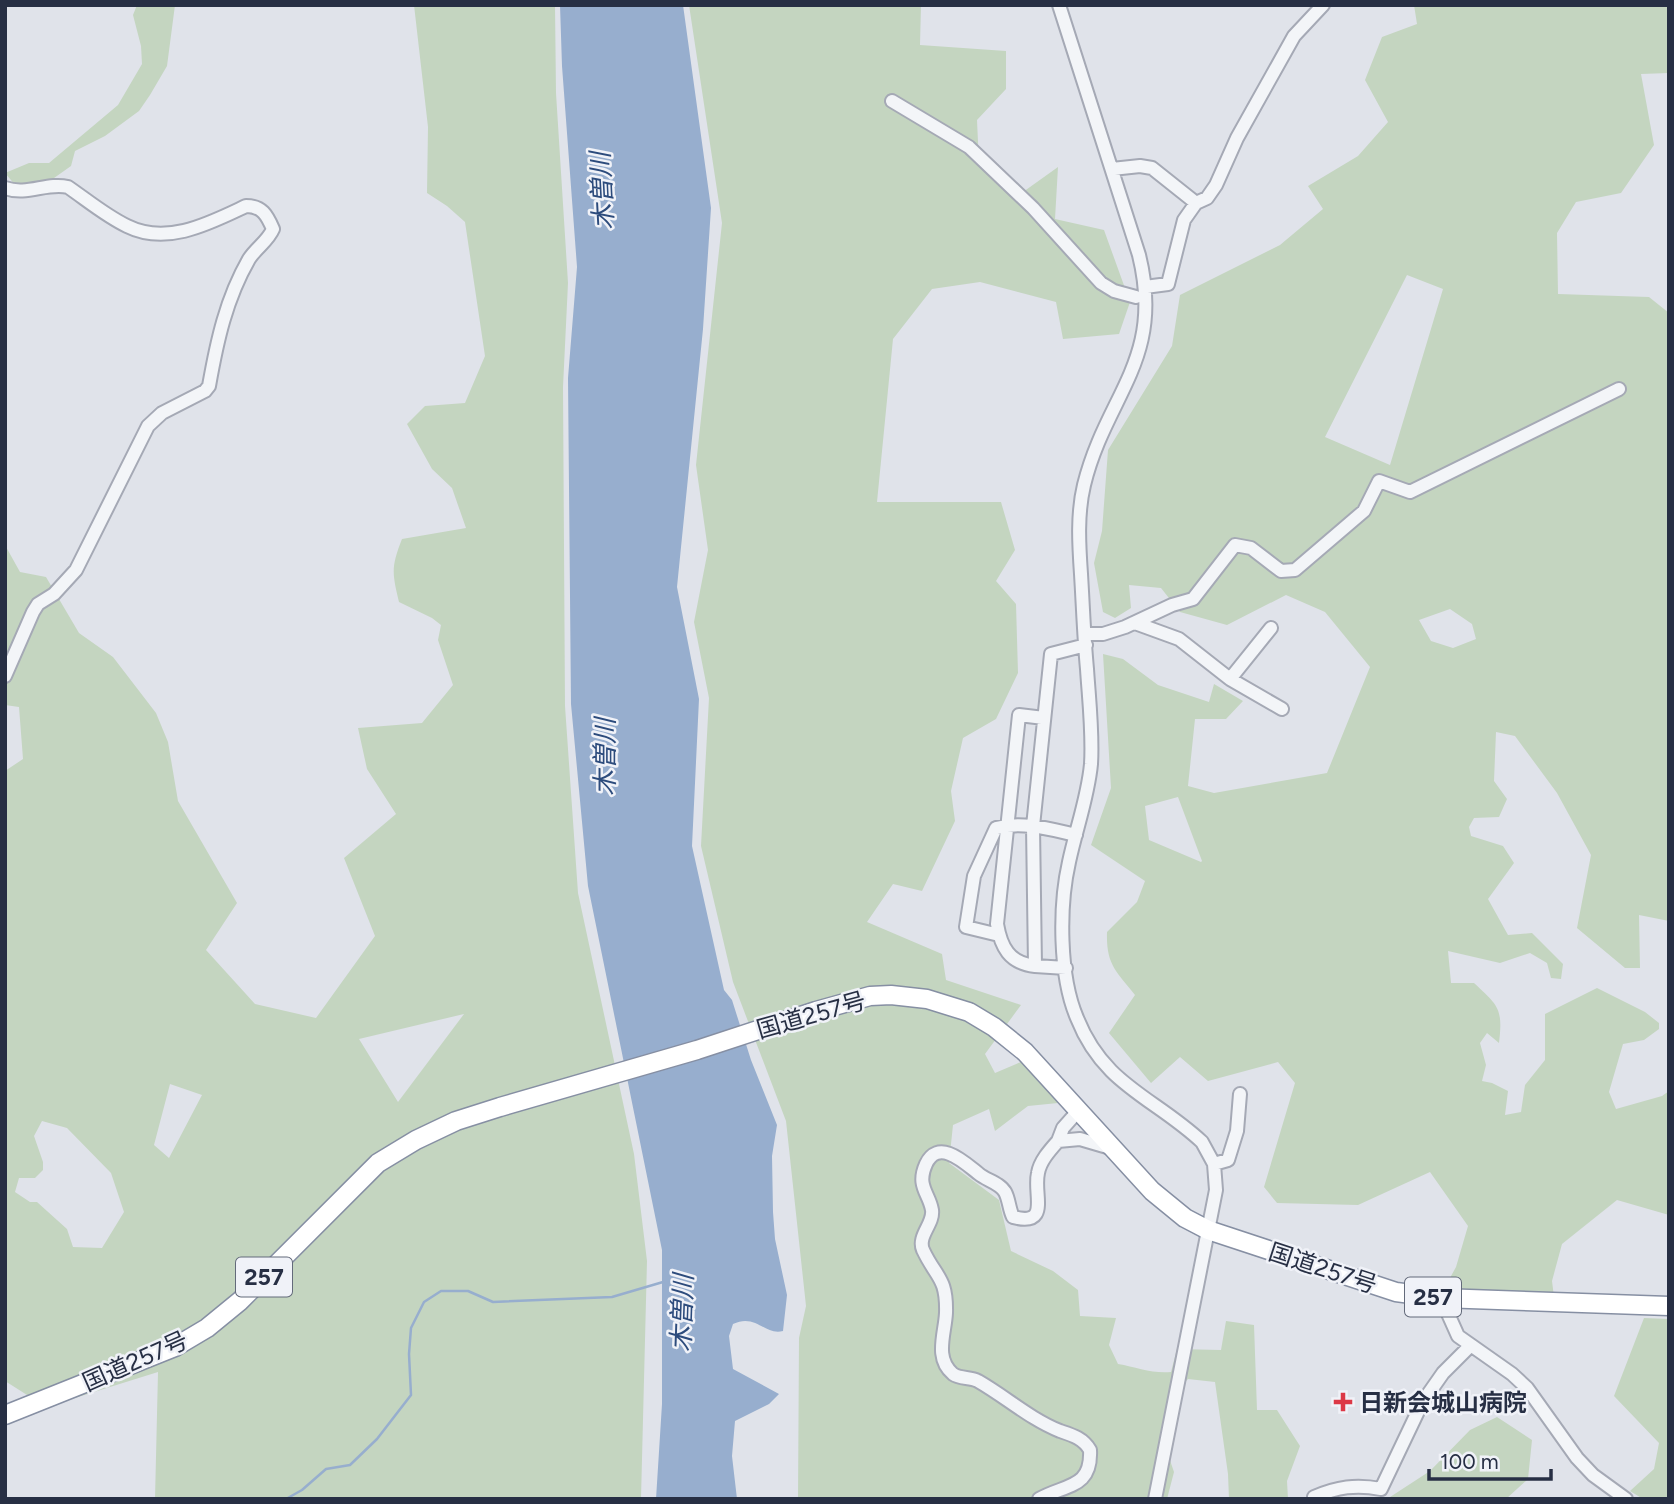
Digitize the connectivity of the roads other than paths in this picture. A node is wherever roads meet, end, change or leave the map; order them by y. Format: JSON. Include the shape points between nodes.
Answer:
{"nodes":[{"id":1,"x":1059,"y":5,"type":"edge"},
{"id":2,"x":1323,"y":5,"type":"edge"},
{"id":3,"x":892,"y":101,"type":"dead end"},
{"id":4,"x":1112,"y":169,"type":"junction"},
{"id":5,"x":5,"y":188,"type":"edge"},
{"id":6,"x":1196,"y":203,"type":"junction"},
{"id":7,"x":1140,"y":292,"type":"junction"},
{"id":8,"x":1619,"y":389,"type":"dead end"},
{"id":9,"x":1135,"y":623,"type":"junction"},
{"id":10,"x":1270,"y":628,"type":"dead end"},
{"id":11,"x":1085,"y":639,"type":"junction"},
{"id":12,"x":5,"y":676,"type":"edge"},
{"id":13,"x":1230,"y":679,"type":"junction"},
{"id":14,"x":1282,"y":709,"type":"dead end"},
{"id":15,"x":1044,"y":718,"type":"junction"},
{"id":16,"x":1008,"y":825,"type":"junction"},
{"id":17,"x":1033,"y":826,"type":"junction"},
{"id":18,"x":1076,"y":835,"type":"junction"},
{"id":19,"x":999,"y":935,"type":"junction"},
{"id":20,"x":1035,"y":966,"type":"junction"},
{"id":21,"x":1066,"y":968,"type":"junction"},
{"id":22,"x":1240,"y":1094,"type":"dead end"},
{"id":23,"x":1079,"y":1110,"type":"junction"},
{"id":24,"x":1058,"y":1141,"type":"junction"},
{"id":25,"x":1114,"y":1149,"type":"junction"},
{"id":26,"x":1214,"y":1164,"type":"junction"},
{"id":27,"x":1208,"y":1230,"type":"junction"},
{"id":28,"x":1441,"y":1298,"type":"junction"},
{"id":29,"x":1669,"y":1306,"type":"edge"},
{"id":30,"x":1470,"y":1346,"type":"junction"},
{"id":31,"x":5,"y":1415,"type":"edge"},
{"id":32,"x":1314,"y":1497,"type":"dead end"},
{"id":33,"x":1039,"y":1499,"type":"edge"},
{"id":34,"x":1155,"y":1499,"type":"edge"},
{"id":35,"x":1626,"y":1499,"type":"edge"}],
"edges":[{"from":1,"to":4,"type":"street"},
{"from":2,"to":6,"type":"street","via":[[1294,37],[1216,185],[1207,198]]},
{"from":3,"to":7,"type":"street","via":[[969,147],[1101,283],[1114,291]]},
{"from":4,"to":6,"type":"street","via":[[1152,168]]},
{"from":4,"to":7,"type":"street","via":[[1139,255]]},
{"from":5,"to":12,"type":"street","via":[[24,192],[68,187],[127,226],[145,232],[194,230],[246,206],[262,210],[274,229],[249,260],[232,295],[220,326],[209,386],[162,412],[148,426],[76,570],[38,604]]},
{"from":6,"to":7,"type":"street","via":[[1184,220],[1168,284]]},
{"from":7,"to":11,"type":"street","via":[[1146,323],[1141,346],[1094,452],[1083,490],[1079,530]]},
{"from":8,"to":9,"type":"street","via":[[1410,492],[1379,481],[1364,510],[1296,570],[1282,571],[1251,548],[1235,545],[1193,599]]},
{"from":9,"to":11,"type":"street"},
{"from":9,"to":13,"type":"street","via":[[1179,639]]},
{"from":10,"to":13,"type":"street"},
{"from":11,"to":15,"type":"street","via":[[1051,654]]},
{"from":11,"to":18,"type":"street","via":[[1091,764]]},
{"from":13,"to":14,"type":"street"},
{"from":15,"to":16,"type":"street","via":[[1019,715]]},
{"from":15,"to":17,"type":"street"},
{"from":16,"to":17,"type":"street"},
{"from":16,"to":19,"type":"street"},
{"from":16,"to":19,"type":"street","via":[[996,828],[974,876],[966,927]]},
{"from":17,"to":18,"type":"street"},
{"from":17,"to":20,"type":"street"},
{"from":18,"to":21,"type":"street","via":[[1064,895]]},
{"from":19,"to":20,"type":"street","via":[[1006,952],[1021,964]]},
{"from":20,"to":21,"type":"street"},
{"from":21,"to":26,"type":"street","via":[[1076,1018],[1102,1062],[1119,1080],[1192,1133]]},
{"from":22,"to":26,"type":"street","via":[[1237,1131],[1228,1160]]},
{"from":23,"to":24,"type":"street"},
{"from":23,"to":25,"type":"highway","name":"国道257号","number":"257"},
{"from":23,"to":31,"type":"highway","name":"国道257号","number":"257","via":[[1007,1036],[969,1012],[927,999],[891,995],[816,1011],[456,1121],[416,1140],[378,1163],[207,1328],[164,1351]]},
{"from":24,"to":25,"type":"street","via":[[1080,1139]]},
{"from":24,"to":33,"type":"street","via":[[1038,1173],[1039,1208],[1028,1219],[1013,1217],[1001,1187],[952,1154],[929,1160],[922,1189],[932,1209],[922,1248],[945,1293],[944,1362],[957,1376],[976,1380],[1026,1413],[1080,1439],[1090,1450],[1089,1467],[1080,1483]]},
{"from":25,"to":27,"type":"highway","name":"国道257号","number":"257","via":[[1164,1202]]},
{"from":26,"to":27,"type":"street","via":[[1216,1190]]},
{"from":27,"to":28,"type":"highway","name":"国道257号","number":"257","via":[[1396,1292]]},
{"from":27,"to":34,"type":"street"},
{"from":28,"to":29,"type":"highway","name":"国道257号","number":"257"},
{"from":28,"to":30,"type":"street","via":[[1458,1336]]},
{"from":30,"to":32,"type":"street","via":[[1422,1403],[1381,1489],[1359,1485],[1334,1488]]},
{"from":30,"to":35,"type":"street","via":[[1527,1388],[1577,1458]]}]}
